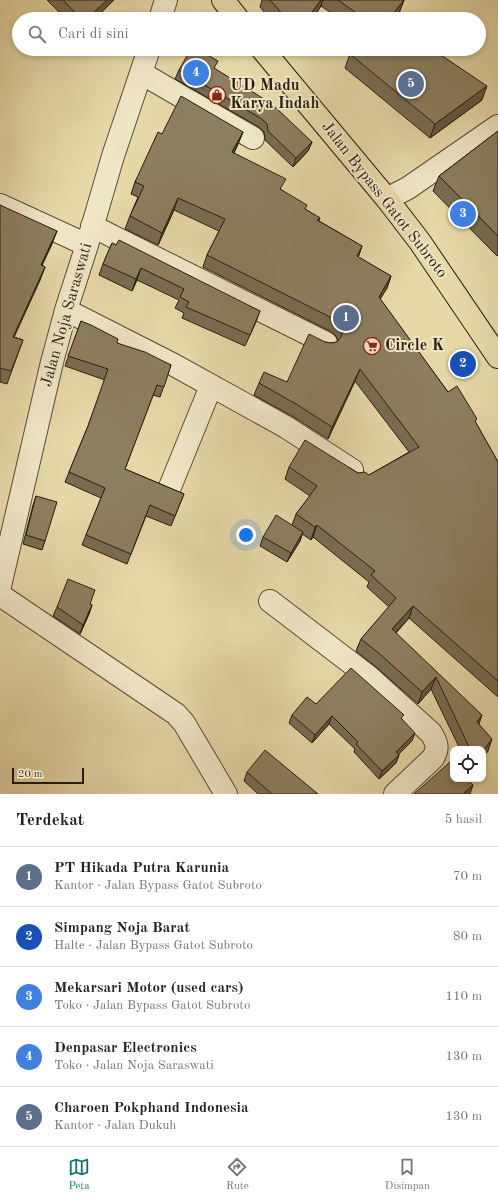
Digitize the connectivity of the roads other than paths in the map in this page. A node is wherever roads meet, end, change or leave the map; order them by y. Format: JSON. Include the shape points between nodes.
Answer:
{"nodes":[{"id":1,"x":166,"y":0,"type":"edge"},
{"id":2,"x":223,"y":0,"type":"edge"},
{"id":3,"x":162,"y":12,"type":"edge"},
{"id":4,"x":232,"y":12,"type":"edge"},
{"id":5,"x":147,"y":56,"type":"edge"},
{"id":6,"x":268,"y":56,"type":"edge"},
{"id":7,"x":141,"y":73,"type":"junction"},
{"id":8,"x":498,"y":126,"type":"edge"},
{"id":9,"x":253,"y":138,"type":"dead end"},
{"id":10,"x":387,"y":199,"type":"junction"},
{"id":11,"x":0,"y":205,"type":"edge"},
{"id":12,"x":90,"y":235,"type":"junction"},
{"id":13,"x":66,"y":310,"type":"junction"},
{"id":14,"x":326,"y":344,"type":"edge"},
{"id":15,"x":498,"y":357,"type":"edge"},
{"id":16,"x":211,"y":386,"type":"junction"},
{"id":17,"x":352,"y":470,"type":"edge"},
{"id":18,"x":170,"y":487,"type":"edge"},
{"id":19,"x":0,"y":586,"type":"edge"},
{"id":20,"x":0,"y":595,"type":"edge"},
{"id":21,"x":270,"y":602,"type":"dead end"},
{"id":22,"x":226,"y":794,"type":"edge"},
{"id":23,"x":395,"y":794,"type":"edge"}],
"edges":[{"from":1,"to":3,"type":"street"},
{"from":2,"to":4,"type":"highway"},
{"from":5,"to":7,"type":"street","name":"Jalan Noja Saraswati"},
{"from":6,"to":10,"type":"highway","name":"Jalan Bypass Gatot Subroto"},
{"from":7,"to":9,"type":"street"},
{"from":7,"to":12,"type":"street","name":"Jalan Noja Saraswati","via":[[112,156]]},
{"from":8,"to":10,"type":"street","via":[[408,188]]},
{"from":10,"to":15,"type":"highway","name":"Jalan Bypass Gatot Subroto","via":[[420,242]]},
{"from":11,"to":12,"type":"street"},
{"from":12,"to":13,"type":"street","name":"Jalan Noja Saraswati"},
{"from":12,"to":14,"type":"street"},
{"from":13,"to":16,"type":"street"},
{"from":13,"to":19,"type":"street","name":"Jalan Noja Saraswati"},
{"from":16,"to":17,"type":"street","via":[[286,427]]},
{"from":16,"to":18,"type":"street"},
{"from":20,"to":22,"type":"street","via":[[176,714],[184,723]]},
{"from":21,"to":23,"type":"street","via":[[368,676],[436,740],[438,751],[433,758]]}]}
